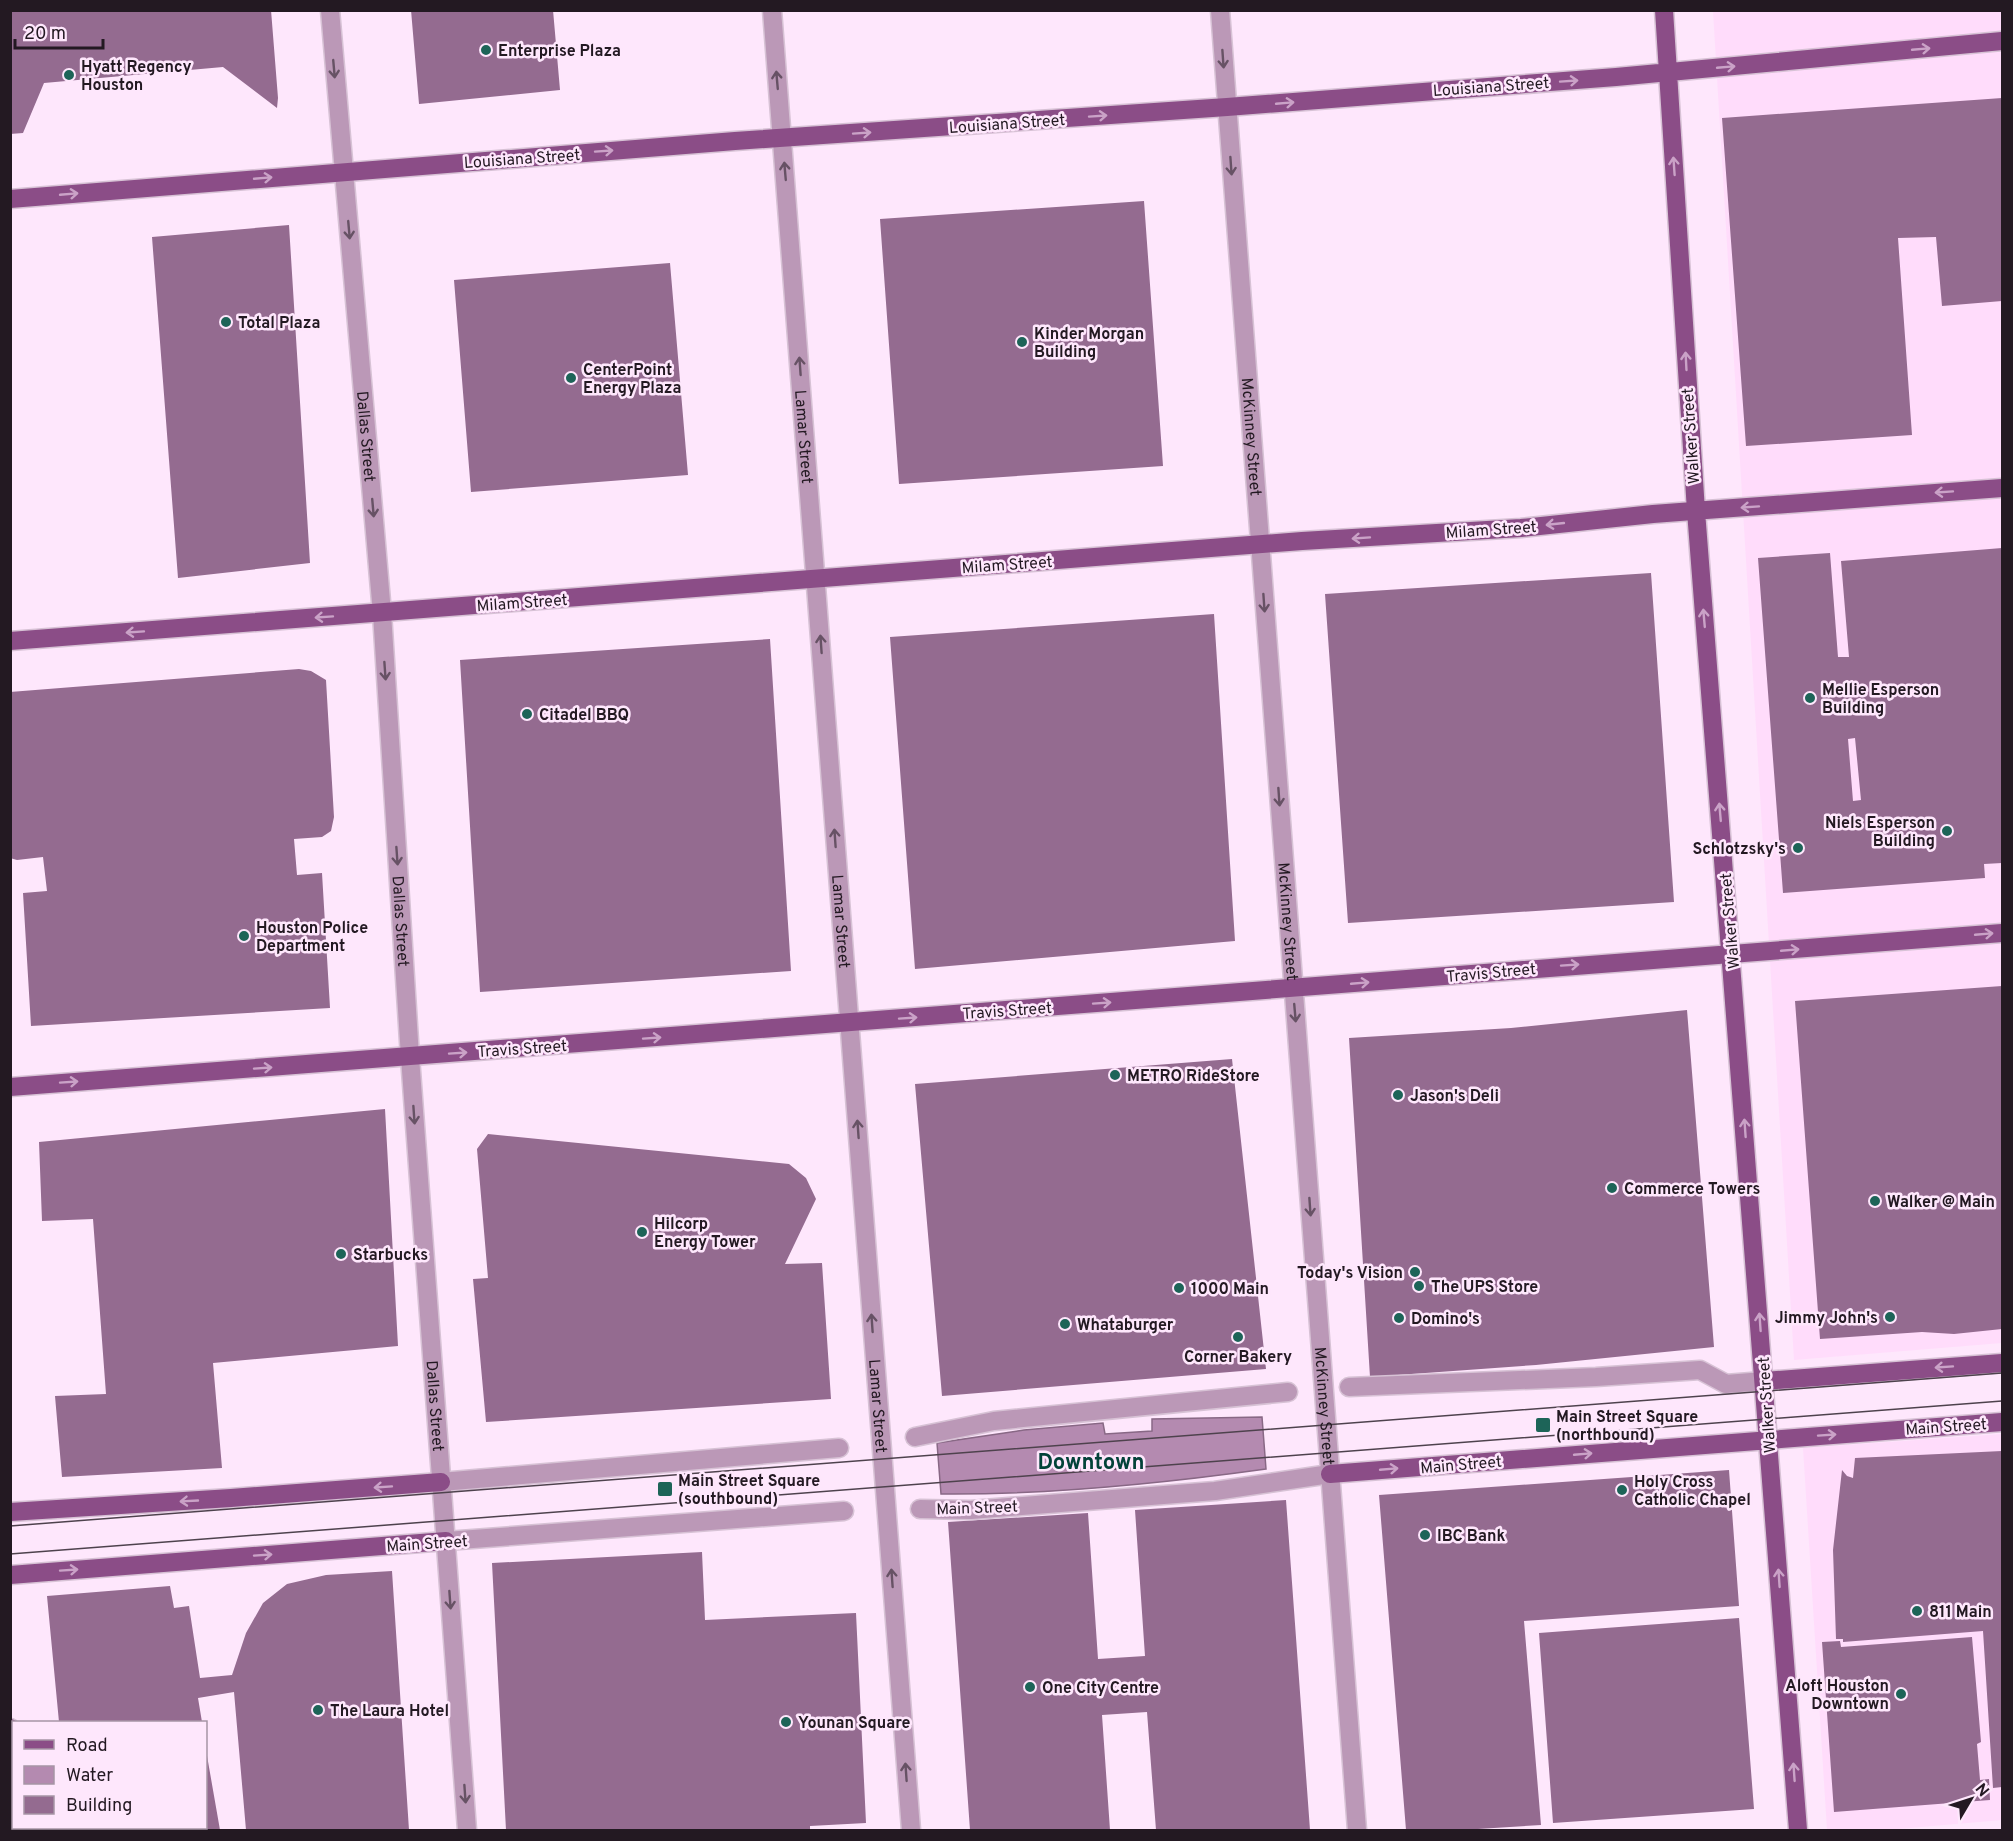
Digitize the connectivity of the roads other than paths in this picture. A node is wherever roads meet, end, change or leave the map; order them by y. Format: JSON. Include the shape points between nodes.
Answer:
{"nodes":[{"id":1,"x":330,"y":10,"type":"edge"},
{"id":2,"x":772,"y":10,"type":"edge"},
{"id":3,"x":1220,"y":10,"type":"edge"},
{"id":4,"x":1664,"y":10,"type":"edge"},
{"id":5,"x":2002,"y":41,"type":"edge"},
{"id":6,"x":1668,"y":73,"type":"junction"},
{"id":7,"x":1227,"y":107,"type":"junction"},
{"id":8,"x":782,"y":138,"type":"junction"},
{"id":9,"x":344,"y":171,"type":"junction"},
{"id":10,"x":10,"y":199,"type":"edge"},
{"id":11,"x":2002,"y":488,"type":"edge"},
{"id":12,"x":1696,"y":511,"type":"junction"},
{"id":13,"x":1260,"y":545,"type":"junction"},
{"id":14,"x":816,"y":579,"type":"junction"},
{"id":15,"x":382,"y":613,"type":"junction"},
{"id":16,"x":10,"y":641,"type":"edge"},
{"id":17,"x":2002,"y":933,"type":"edge"},
{"id":18,"x":1731,"y":954,"type":"junction"},
{"id":19,"x":1293,"y":988,"type":"junction"},
{"id":20,"x":850,"y":1022,"type":"junction"},
{"id":21,"x":410,"y":1057,"type":"junction"},
{"id":22,"x":10,"y":1087,"type":"edge"},
{"id":23,"x":2002,"y":1363,"type":"edge"},
{"id":24,"x":1764,"y":1381,"type":"junction"},
{"id":25,"x":1349,"y":1387,"type":"dead end"},
{"id":26,"x":1288,"y":1392,"type":"dead end"},
{"id":27,"x":2002,"y":1422,"type":"edge"},
{"id":28,"x":915,"y":1437,"type":"dead end"},
{"id":29,"x":1768,"y":1440,"type":"junction"},
{"id":30,"x":839,"y":1448,"type":"dead end"},
{"id":31,"x":1330,"y":1474,"type":"junction"},
{"id":32,"x":441,"y":1482,"type":"junction"},
{"id":33,"x":920,"y":1509,"type":"dead end"},
{"id":34,"x":844,"y":1511,"type":"dead end"},
{"id":35,"x":10,"y":1512,"type":"edge"},
{"id":36,"x":446,"y":1541,"type":"junction"},
{"id":37,"x":10,"y":1575,"type":"edge"},
{"id":38,"x":10,"y":1728,"type":"edge"},
{"id":39,"x":12,"y":1748,"type":"edge"},
{"id":40,"x":467,"y":1830,"type":"edge"},
{"id":41,"x":910,"y":1830,"type":"edge"},
{"id":42,"x":1357,"y":1830,"type":"edge"},
{"id":43,"x":1798,"y":1830,"type":"edge"}],
"edges":[{"from":1,"to":9,"type":"street","name":"Dallas Street","one_way":true},
{"from":8,"to":2,"type":"street","name":"Lamar Street","one_way":true},
{"from":3,"to":7,"type":"street","name":"McKinney Street","one_way":true},
{"from":4,"to":6,"type":"main road","name":"Walker Street"},
{"from":6,"to":5,"type":"main road","name":"Louisiana Street","one_way":true},
{"from":7,"to":6,"type":"main road","name":"Louisiana Street","one_way":true},
{"from":12,"to":6,"type":"main road","name":"Walker Street","one_way":true},
{"from":8,"to":7,"type":"main road","name":"Louisiana Street","one_way":true},
{"from":7,"to":13,"type":"street","name":"McKinney Street","one_way":true},
{"from":9,"to":8,"type":"main road","name":"Louisiana Street","one_way":true},
{"from":14,"to":8,"type":"street","name":"Lamar Street","one_way":true},
{"from":10,"to":9,"type":"main road","name":"Louisiana Street","one_way":true},
{"from":9,"to":15,"type":"street","name":"Dallas Street","one_way":true},
{"from":11,"to":12,"type":"main road","name":"Milam Street","one_way":true},
{"from":12,"to":13,"type":"main road","name":"Milam Street","one_way":true,"via":[[1521,528]]},
{"from":18,"to":12,"type":"main road","name":"Walker Street","one_way":true},
{"from":13,"to":14,"type":"main road","name":"Milam Street"},
{"from":13,"to":19,"type":"street","name":"McKinney Street","one_way":true},
{"from":14,"to":15,"type":"main road","name":"Milam Street"},
{"from":20,"to":14,"type":"street","name":"Lamar Street","one_way":true},
{"from":15,"to":16,"type":"main road","name":"Milam Street","one_way":true},
{"from":15,"to":21,"type":"street","name":"Dallas Street","one_way":true},
{"from":18,"to":17,"type":"main road","name":"Travis Street","one_way":true},
{"from":19,"to":18,"type":"main road","name":"Travis Street","one_way":true},
{"from":24,"to":18,"type":"main road","name":"Walker Street","one_way":true},
{"from":20,"to":19,"type":"main road","name":"Travis Street","one_way":true},
{"from":19,"to":31,"type":"street","name":"McKinney Street","one_way":true},
{"from":21,"to":20,"type":"main road","name":"Travis Street","one_way":true},
{"from":41,"to":20,"type":"street","name":"Lamar Street","one_way":true},
{"from":22,"to":21,"type":"main road","name":"Travis Street","one_way":true},
{"from":21,"to":32,"type":"street","name":"Dallas Street","one_way":true},
{"from":23,"to":24,"type":"main road","one_way":true},
{"from":24,"to":25,"type":"street","via":[[1726,1384],[1700,1370]]},
{"from":24,"to":29,"type":"main road","name":"Walker Street"},
{"from":26,"to":28,"type":"street","via":[[994,1421]]},
{"from":29,"to":27,"type":"main road","name":"Main Street","one_way":true},
{"from":31,"to":29,"type":"main road","name":"Main Street","one_way":true},
{"from":43,"to":29,"type":"main road","name":"Walker Street","one_way":true},
{"from":30,"to":32,"type":"street"},
{"from":31,"to":33,"type":"street","name":"Main Street","via":[[1215,1491],[971,1510]]},
{"from":31,"to":42,"type":"street","name":"McKinney Street"},
{"from":32,"to":35,"type":"main road","one_way":true},
{"from":32,"to":36,"type":"street","name":"Dallas Street"},
{"from":34,"to":36,"type":"street","name":"Main Street"},
{"from":37,"to":36,"type":"main road","name":"Main Street","one_way":true},
{"from":36,"to":40,"type":"street","name":"Dallas Street","one_way":true},
{"from":38,"to":39,"type":"main road"}]}
